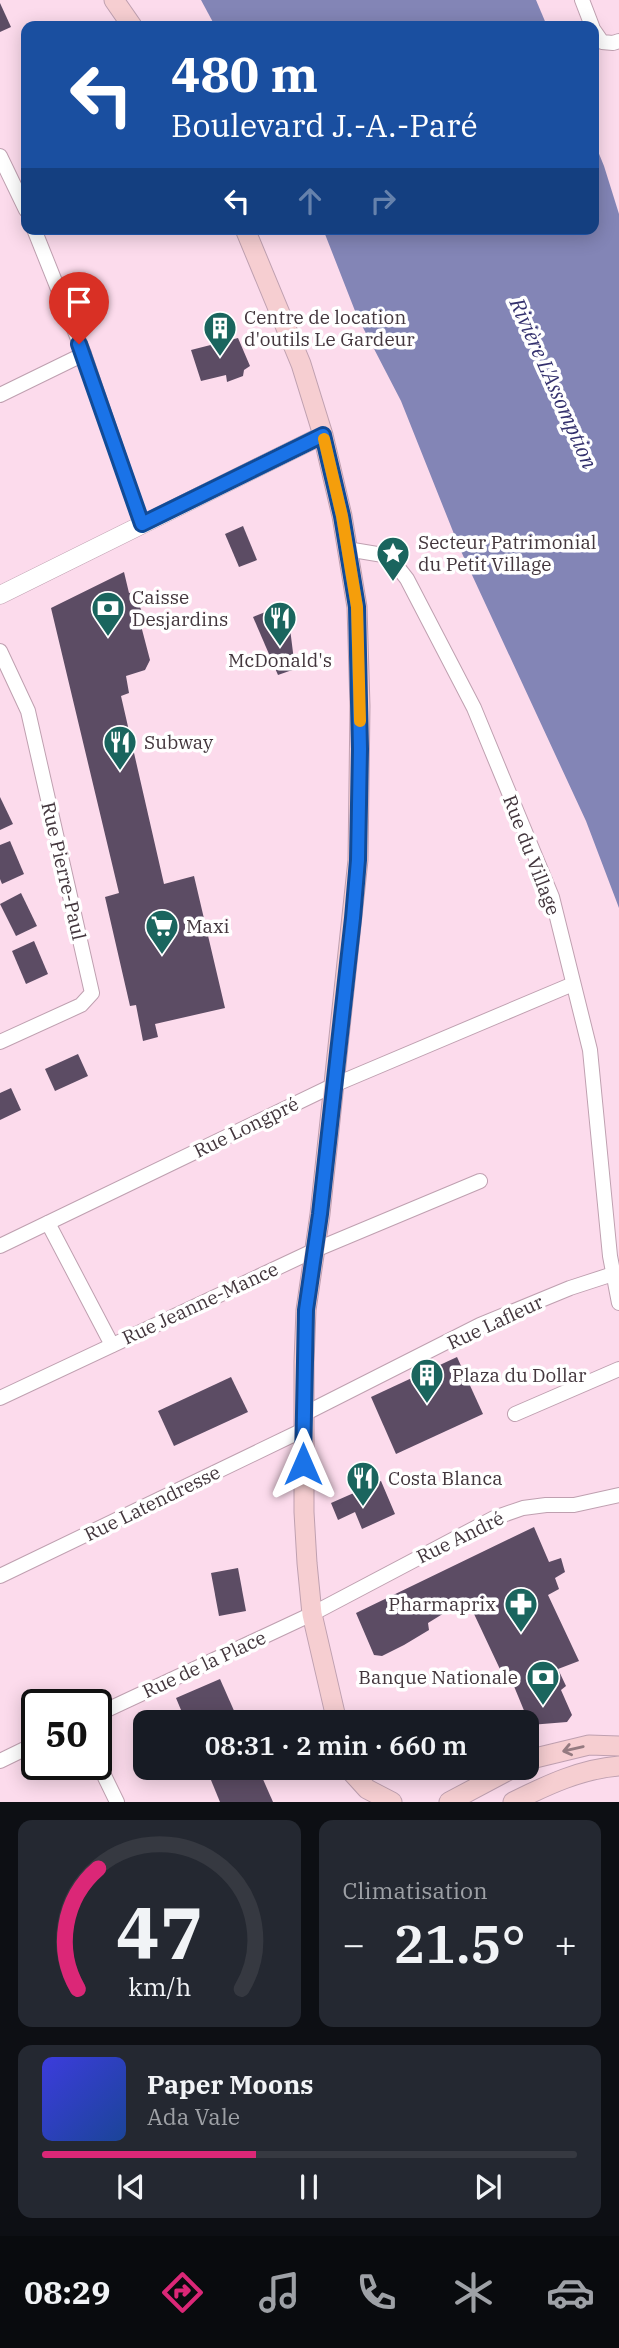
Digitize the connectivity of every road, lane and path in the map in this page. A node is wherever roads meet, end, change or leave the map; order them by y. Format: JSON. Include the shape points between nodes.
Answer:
{"nodes":[{"id":1,"x":114,"y":0,"type":"edge"},
{"id":2,"x":582,"y":0,"type":"edge"},
{"id":3,"x":129,"y":21,"type":"edge"},
{"id":4,"x":590,"y":21,"type":"edge"},
{"id":5,"x":599,"y":37,"type":"edge"},
{"id":6,"x":619,"y":41,"type":"edge"},
{"id":7,"x":0,"y":156,"type":"edge"},
{"id":8,"x":21,"y":200,"type":"edge"},
{"id":9,"x":36,"y":235,"type":"edge"},
{"id":10,"x":247,"y":235,"type":"edge"},
{"id":11,"x":84,"y":354,"type":"junction"},
{"id":12,"x":0,"y":395,"type":"edge"},
{"id":13,"x":323,"y":435,"type":"junction"},
{"id":14,"x":142,"y":524,"type":"junction"},
{"id":15,"x":347,"y":550,"type":"junction"},
{"id":16,"x":0,"y":595,"type":"edge"},
{"id":17,"x":0,"y":651,"type":"edge"},
{"id":18,"x":573,"y":984,"type":"junction"},
{"id":19,"x":0,"y":1042,"type":"edge"},
{"id":20,"x":334,"y":1085,"type":"junction"},
{"id":21,"x":480,"y":1181,"type":"dead end"},
{"id":22,"x":48,"y":1223,"type":"junction"},
{"id":23,"x":0,"y":1246,"type":"edge"},
{"id":24,"x":314,"y":1250,"type":"junction"},
{"id":25,"x":613,"y":1274,"type":"junction"},
{"id":26,"x":619,"y":1303,"type":"edge"},
{"id":27,"x":112,"y":1345,"type":"junction"},
{"id":28,"x":619,"y":1369,"type":"edge"},
{"id":29,"x":0,"y":1398,"type":"edge"},
{"id":30,"x":515,"y":1414,"type":"dead end"},
{"id":31,"x":304,"y":1422,"type":"junction"},
{"id":32,"x":619,"y":1495,"type":"edge"},
{"id":33,"x":0,"y":1576,"type":"edge"},
{"id":34,"x":312,"y":1614,"type":"junction"},
{"id":35,"x":112,"y":1708,"type":"edge"},
{"id":36,"x":334,"y":1710,"type":"edge"},
{"id":37,"x":619,"y":1746,"type":"edge"},
{"id":38,"x":21,"y":1751,"type":"edge"},
{"id":39,"x":539,"y":1757,"type":"edge"},
{"id":40,"x":0,"y":1761,"type":"edge"},
{"id":41,"x":619,"y":1766,"type":"edge"},
{"id":42,"x":106,"y":1780,"type":"edge"},
{"id":43,"x":352,"y":1780,"type":"edge"},
{"id":44,"x":359,"y":1780,"type":"edge"},
{"id":45,"x":490,"y":1780,"type":"edge"},
{"id":46,"x":117,"y":1802,"type":"edge"},
{"id":47,"x":358,"y":1802,"type":"edge"},
{"id":48,"x":392,"y":1802,"type":"edge"},
{"id":49,"x":449,"y":1802,"type":"edge"},
{"id":50,"x":513,"y":1802,"type":"edge"}],
"edges":[{"from":1,"to":3,"type":"main road"},
{"from":2,"to":4,"type":"street"},
{"from":5,"to":6,"type":"street","via":[[602,42]]},
{"from":7,"to":8,"type":"street"},
{"from":9,"to":11,"type":"street"},
{"from":10,"to":13,"type":"main road","via":[[301,364]]},
{"from":11,"to":12,"type":"street"},
{"from":11,"to":14,"type":"street"},
{"from":13,"to":14,"type":"street"},
{"from":13,"to":15,"type":"main road"},
{"from":14,"to":16,"type":"street"},
{"from":15,"to":18,"type":"street","name":"Rue du Village","via":[[389,556],[407,579],[474,708],[552,897]]},
{"from":15,"to":20,"type":"main road","via":[[357,607],[358,860]]},
{"from":17,"to":19,"type":"street","name":"Rue Pierre-Paul","via":[[28,711],[92,993],[81,1005]]},
{"from":18,"to":20,"type":"street","name":"Rue Longpré"},
{"from":18,"to":25,"type":"street","name":"Rue du Village","via":[[590,1050]]},
{"from":20,"to":22,"type":"street","name":"Rue Longpré"},
{"from":20,"to":24,"type":"main road"},
{"from":21,"to":24,"type":"street","name":"Rue Jeanne-Mance"},
{"from":22,"to":23,"type":"street","name":"Rue Longpré"},
{"from":22,"to":27,"type":"street"},
{"from":24,"to":27,"type":"street","name":"Rue Jeanne-Mance"},
{"from":24,"to":31,"type":"main road","via":[[306,1310]]},
{"from":25,"to":26,"type":"street","name":"Rue du Village"},
{"from":25,"to":31,"type":"street","name":"Rue Lafleur","via":[[480,1325]]},
{"from":27,"to":29,"type":"street","name":"Rue Jeanne-Mance"},
{"from":28,"to":30,"type":"street"},
{"from":31,"to":33,"type":"street","name":"Rue Latendresse"},
{"from":31,"to":34,"type":"main road","via":[[304,1512]]},
{"from":32,"to":34,"type":"street","name":"Rue André","via":[[574,1505],[523,1508],[494,1518]]},
{"from":34,"to":35,"type":"street","name":"Rue de la Place"},
{"from":34,"to":36,"type":"main road"},
{"from":37,"to":39,"type":"main road","one_way":true,"via":[[589,1745]]},
{"from":38,"to":40,"type":"street"},
{"from":41,"to":50,"type":"main road","via":[[581,1772]]},
{"from":42,"to":46,"type":"street"},
{"from":43,"to":47,"type":"main road"},
{"from":44,"to":48,"type":"main road"},
{"from":45,"to":49,"type":"main road"}]}
